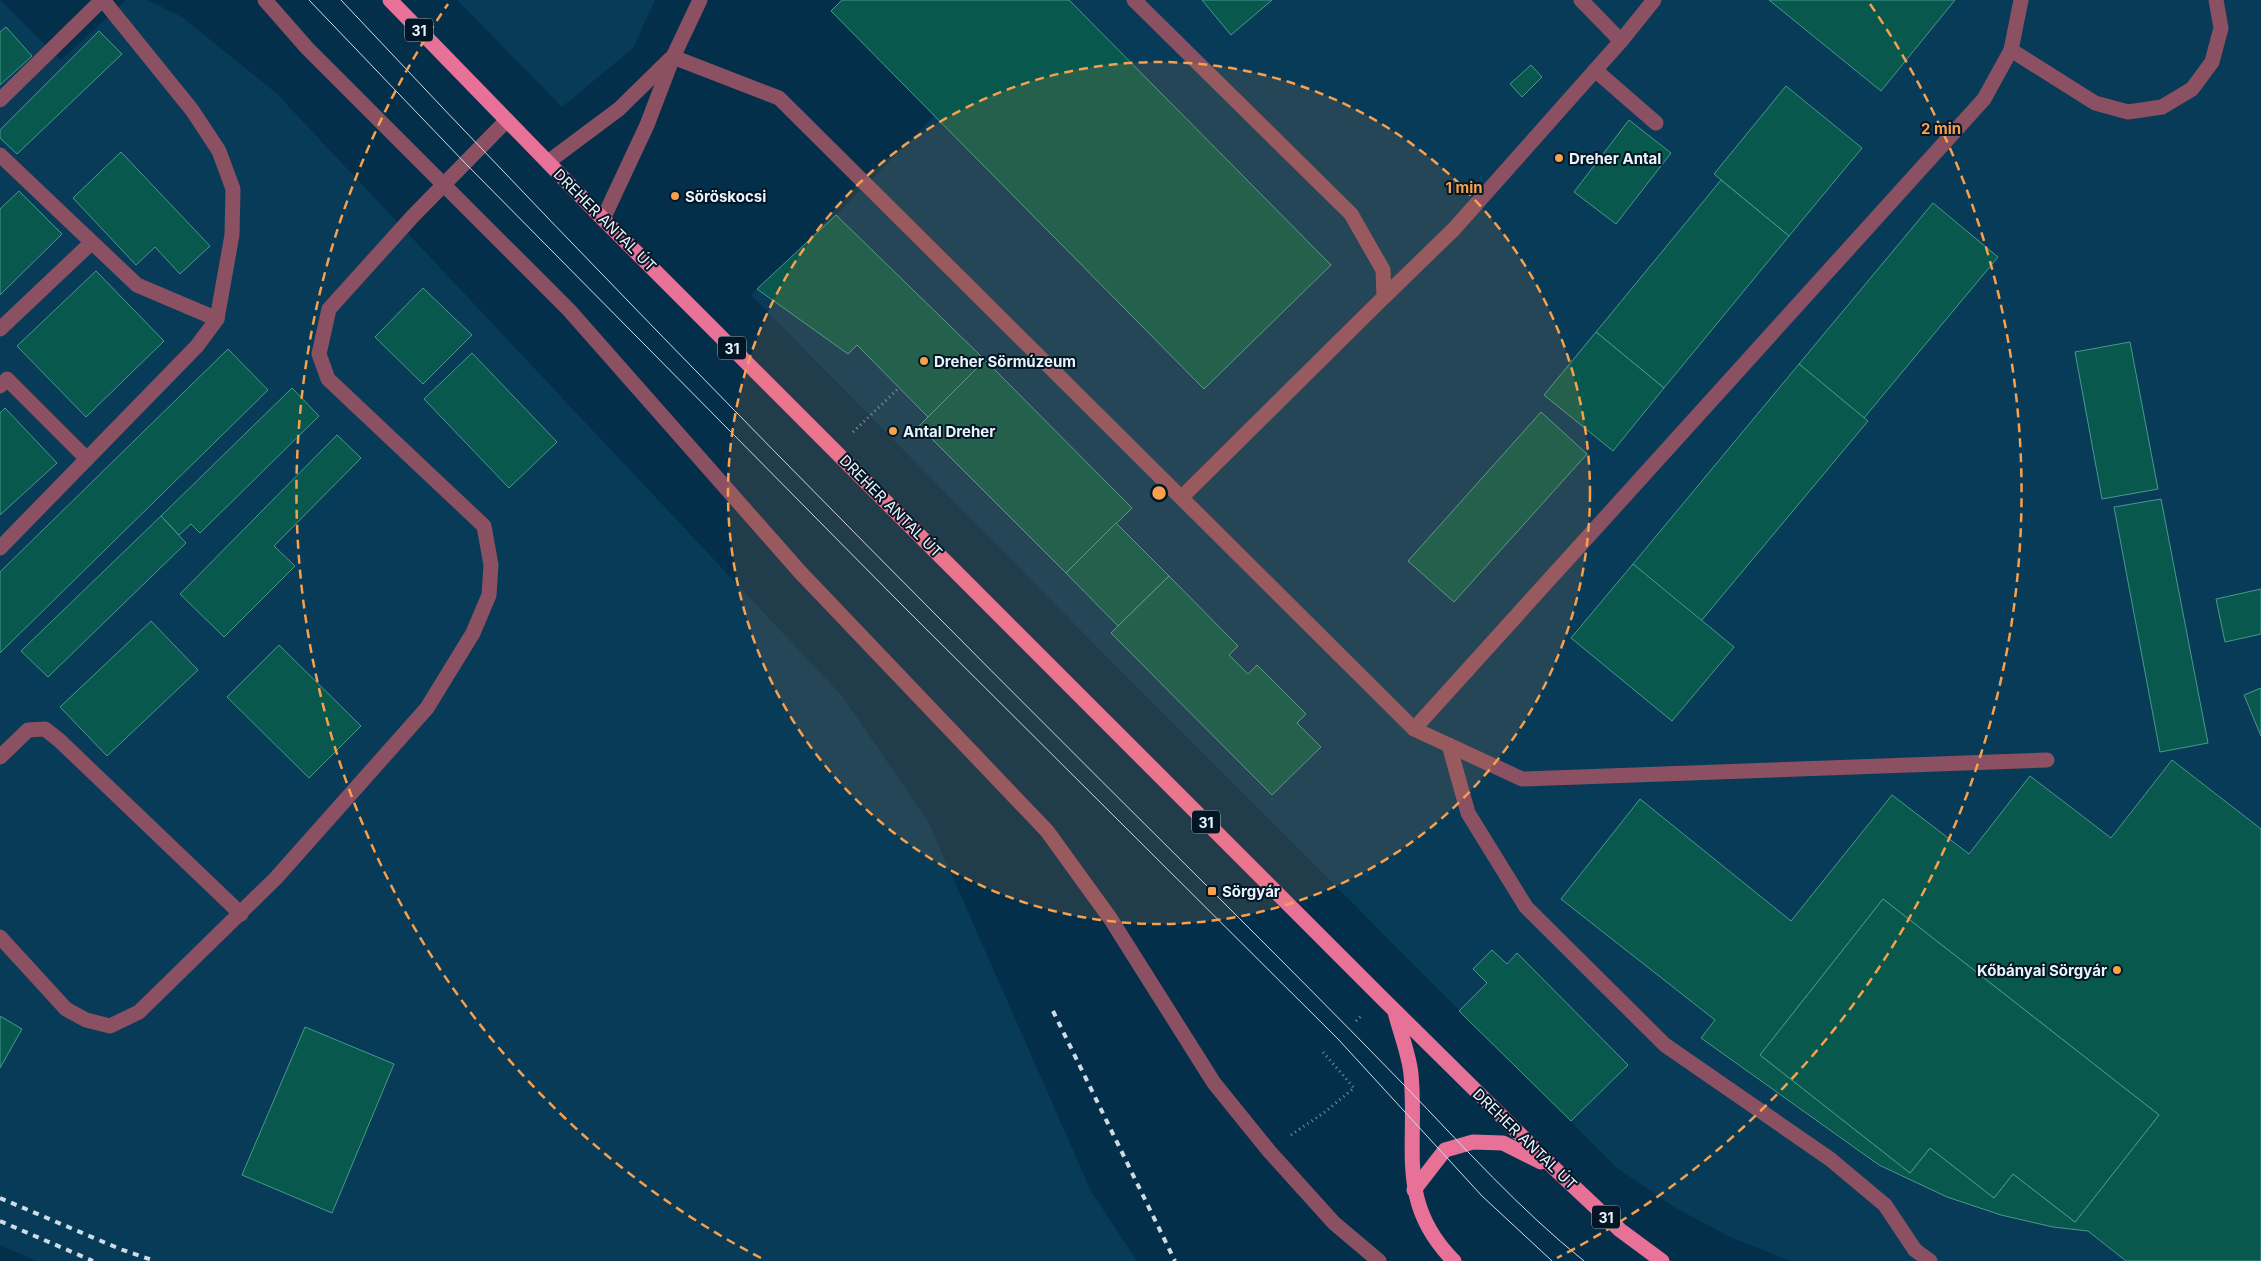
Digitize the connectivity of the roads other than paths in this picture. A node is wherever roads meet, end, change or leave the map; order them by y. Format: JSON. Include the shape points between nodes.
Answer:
{"nodes":[{"id":1,"x":103,"y":0,"type":"edge"},
{"id":2,"x":265,"y":0,"type":"edge"},
{"id":3,"x":390,"y":0,"type":"edge"},
{"id":4,"x":700,"y":0,"type":"edge"},
{"id":5,"x":1134,"y":0,"type":"edge"},
{"id":6,"x":1581,"y":0,"type":"edge"},
{"id":7,"x":1654,"y":0,"type":"edge"},
{"id":8,"x":2216,"y":0,"type":"edge"},
{"id":9,"x":2022,"y":1,"type":"edge"},
{"id":10,"x":1621,"y":41,"type":"junction"},
{"id":11,"x":2011,"y":50,"type":"junction"},
{"id":12,"x":673,"y":57,"type":"junction"},
{"id":13,"x":1595,"y":70,"type":"junction"},
{"id":14,"x":0,"y":100,"type":"edge"},
{"id":15,"x":507,"y":120,"type":"junction"},
{"id":16,"x":1656,"y":123,"type":"dead end"},
{"id":17,"x":0,"y":155,"type":"edge"},
{"id":18,"x":548,"y":162,"type":"junction"},
{"id":19,"x":444,"y":185,"type":"junction"},
{"id":20,"x":604,"y":219,"type":"junction"},
{"id":21,"x":91,"y":243,"type":"junction"},
{"id":22,"x":1384,"y":296,"type":"junction"},
{"id":23,"x":217,"y":319,"type":"junction"},
{"id":24,"x":0,"y":329,"type":"edge"},
{"id":25,"x":2,"y":379,"type":"edge"},
{"id":26,"x":87,"y":459,"type":"junction"},
{"id":27,"x":1182,"y":497,"type":"junction"},
{"id":28,"x":0,"y":548,"type":"edge"},
{"id":29,"x":1414,"y":730,"type":"junction"},
{"id":30,"x":1449,"y":745,"type":"junction"},
{"id":31,"x":0,"y":757,"type":"edge"},
{"id":32,"x":2047,"y":760,"type":"dead end"},
{"id":33,"x":241,"y":914,"type":"junction"},
{"id":34,"x":0,"y":937,"type":"edge"},
{"id":35,"x":1394,"y":1010,"type":"junction"},
{"id":36,"x":1554,"y":1168,"type":"junction"},
{"id":37,"x":1414,"y":1190,"type":"junction"},
{"id":38,"x":1379,"y":1261,"type":"edge"},
{"id":39,"x":1454,"y":1261,"type":"edge"},
{"id":40,"x":1662,"y":1261,"type":"edge"},
{"id":41,"x":1930,"y":1261,"type":"edge"}],
"edges":[{"from":1,"to":14,"type":"lane"},
{"from":1,"to":23,"type":"lane","via":[[192,110],[219,151],[233,189],[232,235]]},
{"from":2,"to":19,"type":"lane","via":[[307,48]]},
{"from":3,"to":15,"type":"main road","name":"DREHER ANTAL ÚT","number":"31"},
{"from":4,"to":12,"type":"lane"},
{"from":5,"to":22,"type":"lane","via":[[1351,214],[1383,270]]},
{"from":6,"to":10,"type":"lane"},
{"from":7,"to":10,"type":"lane"},
{"from":8,"to":11,"type":"lane","via":[[2221,28],[2212,62],[2192,89],[2162,107],[2128,112],[2095,103]]},
{"from":9,"to":11,"type":"lane"},
{"from":10,"to":13,"type":"lane"},
{"from":11,"to":29,"type":"lane","via":[[1984,99]]},
{"from":12,"to":18,"type":"lane","via":[[619,109]]},
{"from":12,"to":20,"type":"lane","via":[[647,125]]},
{"from":12,"to":27,"type":"lane","via":[[779,98]]},
{"from":13,"to":16,"type":"lane"},
{"from":13,"to":22,"type":"lane","via":[[1454,229]]},
{"from":15,"to":18,"type":"main road","name":"DREHER ANTAL ÚT","number":"31"},
{"from":15,"to":19,"type":"lane"},
{"from":17,"to":21,"type":"lane"},
{"from":18,"to":20,"type":"main road","name":"DREHER ANTAL ÚT","number":"31"},
{"from":19,"to":33,"type":"lane","via":[[329,309],[318,354],[328,379],[484,526],[491,565],[489,595],[473,633],[427,708]]},
{"from":19,"to":38,"type":"lane","via":[[569,310],[800,572],[1047,831],[1110,918],[1214,1083],[1269,1151],[1334,1222]]},
{"from":20,"to":35,"type":"main road","name":"DREHER ANTAL ÚT","number":"31"},
{"from":21,"to":23,"type":"lane","via":[[137,286]]},
{"from":21,"to":24,"type":"lane"},
{"from":22,"to":27,"type":"lane"},
{"from":23,"to":26,"type":"lane","via":[[197,346]]},
{"from":25,"to":26,"type":"lane"},
{"from":26,"to":28,"type":"lane"},
{"from":27,"to":29,"type":"lane"},
{"from":29,"to":30,"type":"lane"},
{"from":30,"to":32,"type":"lane","via":[[1522,779]]},
{"from":30,"to":41,"type":"lane","via":[[1468,813],[1526,906],[1665,1045],[1830,1159],[1884,1205],[1915,1250]]},
{"from":31,"to":33,"type":"lane","via":[[28,730],[45,729]]},
{"from":33,"to":34,"type":"lane","via":[[139,1012],[110,1026],[86,1020],[66,1009]]},
{"from":35,"to":36,"type":"main road","name":"DREHER ANTAL ÚT","number":"31"},
{"from":35,"to":37,"type":"main road","name":"DREHER ANTAL ÚT","number":"31","via":[[1411,1073]]},
{"from":36,"to":37,"type":"main road","via":[[1504,1143],[1474,1142],[1445,1150]]},
{"from":36,"to":40,"type":"main road","name":"DREHER ANTAL ÚT","number":"31","via":[[1620,1230]]},
{"from":37,"to":39,"type":"main road","name":"DREHER ANTAL ÚT","number":"31","via":[[1423,1220]]}]}
